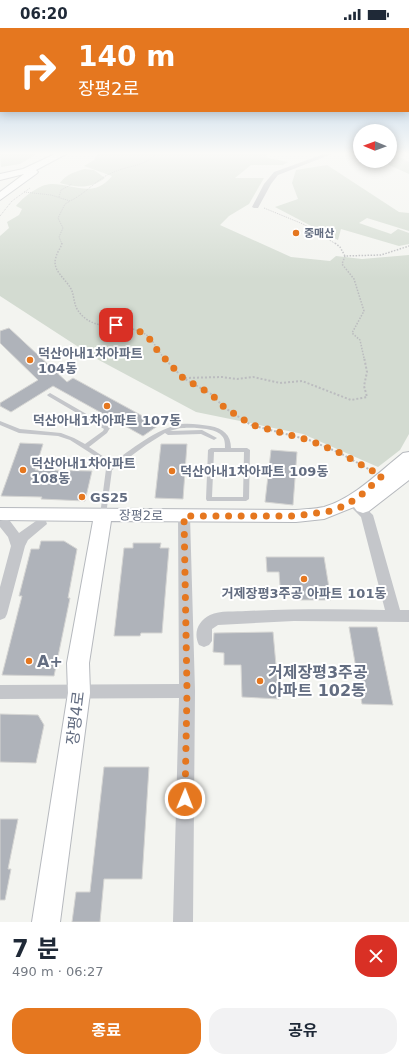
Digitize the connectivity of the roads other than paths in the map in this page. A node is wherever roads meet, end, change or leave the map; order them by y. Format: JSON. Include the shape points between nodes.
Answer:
{"nodes":[{"id":1,"x":262,"y":196,"type":"edge"},
{"id":2,"x":256,"y":207,"type":"road end"},
{"id":3,"x":50,"y":395,"type":"dead end"},
{"id":4,"x":0,"y":422,"type":"edge"},
{"id":5,"x":164,"y":433,"type":"junction"},
{"id":6,"x":214,"y":438,"type":"dead end"},
{"id":7,"x":84,"y":447,"type":"junction"},
{"id":8,"x":228,"y":450,"type":"junction"},
{"id":9,"x":409,"y":457,"type":"edge"},
{"id":10,"x":109,"y":469,"type":"junction"},
{"id":11,"x":409,"y":471,"type":"edge"},
{"id":12,"x":355,"y":505,"type":"junction"},
{"id":13,"x":102,"y":520,"type":"junction"},
{"id":14,"x":184,"y":520,"type":"junction"},
{"id":15,"x":2,"y":521,"type":"edge"},
{"id":16,"x":42,"y":524,"type":"junction"},
{"id":17,"x":18,"y":546,"type":"junction"},
{"id":18,"x":0,"y":614,"type":"edge"},
{"id":19,"x":394,"y":616,"type":"junction"},
{"id":20,"x":409,"y":616,"type":"edge"},
{"id":21,"x":204,"y":641,"type":"dead end"},
{"id":22,"x":187,"y":691,"type":"junction"},
{"id":23,"x":0,"y":692,"type":"edge"},
{"id":24,"x":79,"y":693,"type":"junction"},
{"id":25,"x":46,"y":922,"type":"edge"},
{"id":26,"x":182,"y":922,"type":"edge"}],
"edges":[{"from":1,"to":2,"type":"street"},
{"from":3,"to":7,"type":"lane","via":[[107,428]]},
{"from":4,"to":7,"type":"lane","via":[[19,431],[59,434]]},
{"from":5,"to":6,"type":"lane","via":[[202,432]]},
{"from":5,"to":8,"type":"lane","via":[[181,426],[216,428],[226,435]]},
{"from":5,"to":10,"type":"lane","via":[[131,451]]},
{"from":7,"to":10,"type":"lane","via":[[105,460]]},
{"from":8,"to":8,"type":"lane","via":[[211,450],[208,498],[246,499],[247,450]]},
{"from":9,"to":12,"type":"street","name":"장평2로","via":[[382,476]]},
{"from":10,"to":13,"type":"lane"},
{"from":11,"to":12,"type":"street","name":"장평2로"},
{"from":12,"to":14,"type":"street","name":"장평2로","via":[[340,518],[325,522]]},
{"from":12,"to":19,"type":"street","via":[[368,515]]},
{"from":13,"to":14,"type":"street","name":"장평2로"},
{"from":13,"to":15,"type":"street","name":"장평2로"},
{"from":13,"to":16,"type":"street","name":"장평2로"},
{"from":13,"to":24,"type":"street","name":"장평4로","via":[[78,663]]},
{"from":14,"to":22,"type":"street"},
{"from":15,"to":16,"type":"street","name":"장평2로"},
{"from":15,"to":17,"type":"street","via":[[14,535]]},
{"from":16,"to":17,"type":"street","via":[[23,537]]},
{"from":17,"to":18,"type":"street"},
{"from":19,"to":20,"type":"street"},
{"from":19,"to":21,"type":"street","via":[[294,615],[214,619],[205,626]]},
{"from":22,"to":24,"type":"street"},
{"from":22,"to":26,"type":"street"},
{"from":23,"to":24,"type":"street"},
{"from":24,"to":25,"type":"street","name":"장평4로"}]}
